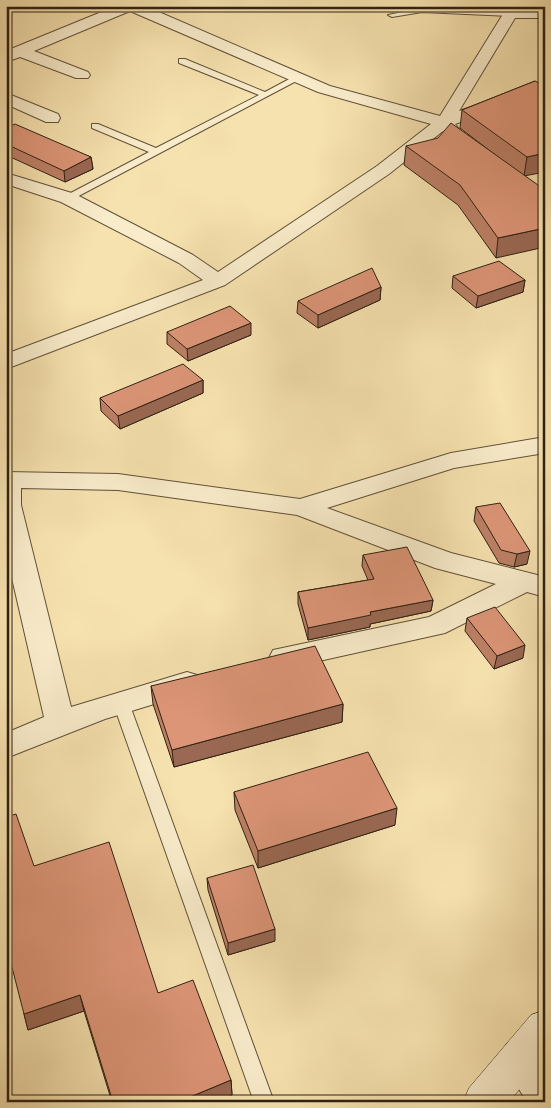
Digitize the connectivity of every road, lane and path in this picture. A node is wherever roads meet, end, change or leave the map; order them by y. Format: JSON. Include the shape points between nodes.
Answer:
{"nodes":[{"id":1,"x":131,"y":6,"type":"edge"},
{"id":2,"x":513,"y":10,"type":"edge"},
{"id":3,"x":545,"y":14,"type":"edge"},
{"id":4,"x":392,"y":15,"type":"dead end"},
{"id":5,"x":13,"y":54,"type":"edge"},
{"id":6,"x":182,"y":60,"type":"dead end"},
{"id":7,"x":82,"y":75,"type":"dead end"},
{"id":8,"x":298,"y":78,"type":"junction"},
{"id":9,"x":545,"y":88,"type":"edge"},
{"id":10,"x":266,"y":95,"type":"junction"},
{"id":11,"x":6,"y":98,"type":"edge"},
{"id":12,"x":52,"y":118,"type":"dead end"},
{"id":13,"x":444,"y":122,"type":"junction"},
{"id":14,"x":95,"y":126,"type":"dead end"},
{"id":15,"x":462,"y":142,"type":"edge"},
{"id":16,"x":157,"y":152,"type":"junction"},
{"id":17,"x":6,"y":178,"type":"edge"},
{"id":18,"x":68,"y":198,"type":"junction"},
{"id":19,"x":218,"y":281,"type":"junction"},
{"id":20,"x":6,"y":362,"type":"edge"},
{"id":21,"x":545,"y":445,"type":"edge"},
{"id":22,"x":7,"y":480,"type":"edge"},
{"id":23,"x":301,"y":507,"type":"junction"},
{"id":24,"x":534,"y":585,"type":"edge"},
{"id":25,"x":258,"y":664,"type":"edge"},
{"id":26,"x":212,"y":676,"type":"edge"},
{"id":27,"x":120,"y":700,"type":"junction"},
{"id":28,"x":60,"y":721,"type":"junction"},
{"id":29,"x":6,"y":746,"type":"edge"},
{"id":30,"x":545,"y":1028,"type":"edge"},
{"id":31,"x":520,"y":1058,"type":"junction"},
{"id":32,"x":545,"y":1095,"type":"edge"},
{"id":33,"x":264,"y":1102,"type":"edge"},
{"id":34,"x":483,"y":1102,"type":"edge"}],
"edges":[{"from":1,"to":5,"type":"street"},
{"from":1,"to":8,"type":"street"},
{"from":2,"to":3,"type":"street"},
{"from":2,"to":4,"type":"lane","via":[[422,10]]},
{"from":2,"to":13,"type":"street"},
{"from":5,"to":7,"type":"street"},
{"from":6,"to":10,"type":"lane"},
{"from":8,"to":10,"type":"lane"},
{"from":8,"to":13,"type":"street","via":[[324,89]]},
{"from":9,"to":13,"type":"street"},
{"from":10,"to":16,"type":"lane"},
{"from":11,"to":12,"type":"street"},
{"from":13,"to":15,"type":"street"},
{"from":13,"to":19,"type":"street","via":[[384,170]]},
{"from":14,"to":16,"type":"lane"},
{"from":16,"to":18,"type":"lane"},
{"from":17,"to":18,"type":"street"},
{"from":18,"to":19,"type":"street","via":[[186,259]]},
{"from":19,"to":20,"type":"street"},
{"from":21,"to":23,"type":"street","via":[[451,461]]},
{"from":22,"to":23,"type":"street","via":[[118,482]]},
{"from":22,"to":28,"type":"street","via":[[8,505]]},
{"from":23,"to":24,"type":"street","via":[[444,561]]},
{"from":24,"to":25,"type":"street","via":[[435,626]]},
{"from":26,"to":27,"type":"street"},
{"from":27,"to":28,"type":"street"},
{"from":27,"to":33,"type":"lane"},
{"from":28,"to":29,"type":"street"},
{"from":30,"to":31,"type":"main road"},
{"from":31,"to":32,"type":"street"},
{"from":31,"to":34,"type":"main road"}]}
